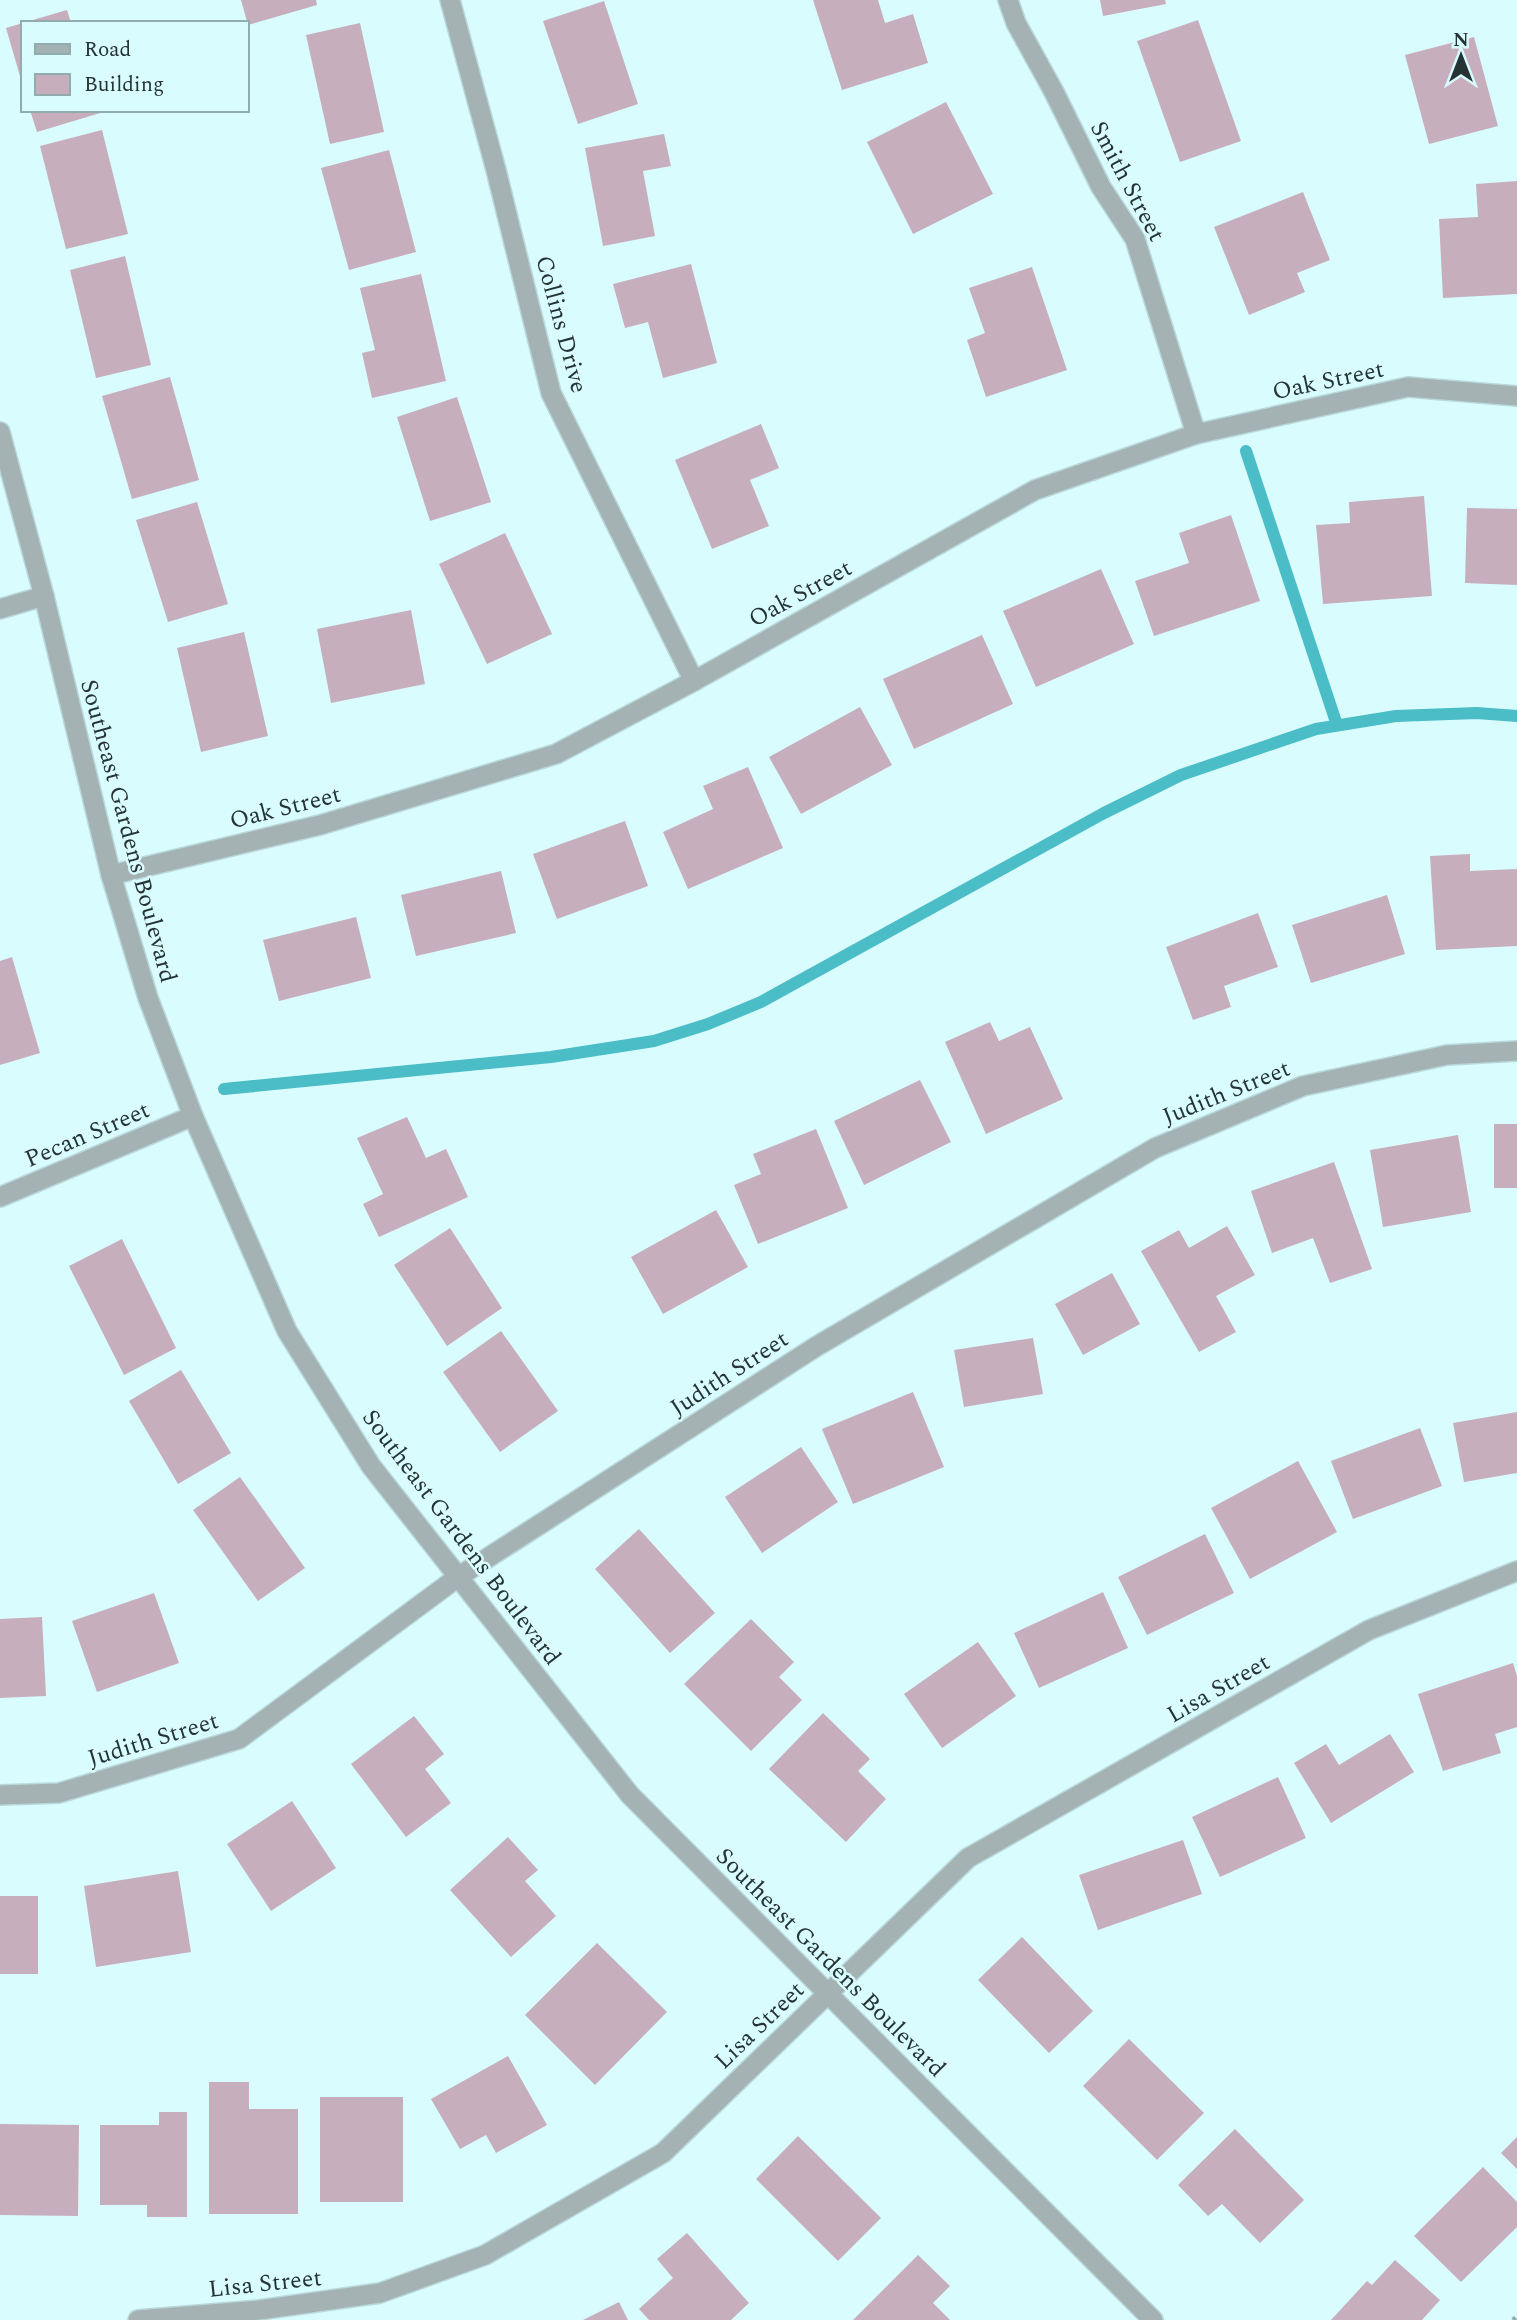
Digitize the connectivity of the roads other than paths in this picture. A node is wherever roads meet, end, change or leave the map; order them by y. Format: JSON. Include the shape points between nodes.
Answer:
{"nodes":[{"id":1,"x":450,"y":0,"type":"edge"},
{"id":2,"x":1008,"y":0,"type":"edge"},
{"id":3,"x":1517,"y":396,"type":"edge"},
{"id":4,"x":0,"y":432,"type":"edge"},
{"id":5,"x":1196,"y":434,"type":"junction"},
{"id":6,"x":44,"y":597,"type":"junction"},
{"id":7,"x":0,"y":609,"type":"edge"},
{"id":8,"x":694,"y":681,"type":"junction"},
{"id":9,"x":111,"y":875,"type":"junction"},
{"id":10,"x":1517,"y":1051,"type":"edge"},
{"id":11,"x":193,"y":1116,"type":"junction"},
{"id":12,"x":0,"y":1198,"type":"edge"},
{"id":13,"x":1517,"y":1571,"type":"edge"},
{"id":14,"x":458,"y":1577,"type":"junction"},
{"id":15,"x":0,"y":1796,"type":"edge"},
{"id":16,"x":827,"y":1993,"type":"junction"},
{"id":17,"x":138,"y":2320,"type":"edge"},
{"id":18,"x":1153,"y":2320,"type":"edge"}],
"edges":[{"from":1,"to":8,"type":"street","name":"Collins Drive","via":[[551,393]]},
{"from":2,"to":5,"type":"street","name":"Smith Street","via":[[1101,187],[1135,239]]},
{"from":3,"to":5,"type":"street","name":"Oak Street","via":[[1408,387]]},
{"from":4,"to":6,"type":"street","name":"Southeast Gardens Boulevard"},
{"from":5,"to":8,"type":"street","name":"Oak Street","via":[[1035,489]]},
{"from":6,"to":7,"type":"street"},
{"from":6,"to":9,"type":"street","name":"Southeast Gardens Boulevard"},
{"from":8,"to":9,"type":"street","name":"Oak Street","via":[[556,754],[320,825]]},
{"from":9,"to":11,"type":"street","name":"Southeast Gardens Boulevard","via":[[148,998]]},
{"from":10,"to":14,"type":"street","name":"Judith Street","via":[[1447,1055],[1303,1086],[1155,1148],[817,1346]]},
{"from":11,"to":12,"type":"street","name":"Pecan Street"},
{"from":11,"to":14,"type":"street","name":"Southeast Gardens Boulevard","via":[[287,1331],[371,1466]]},
{"from":13,"to":16,"type":"street","name":"Lisa Street","via":[[1369,1630],[968,1858]]},
{"from":14,"to":15,"type":"street","name":"Judith Street","via":[[239,1739],[58,1793]]},
{"from":14,"to":16,"type":"street","name":"Southeast Gardens Boulevard","via":[[630,1795]]},
{"from":16,"to":17,"type":"street","name":"Lisa Street","via":[[663,2153],[485,2255],[380,2293]]},
{"from":16,"to":18,"type":"street","name":"Southeast Gardens Boulevard"}]}
